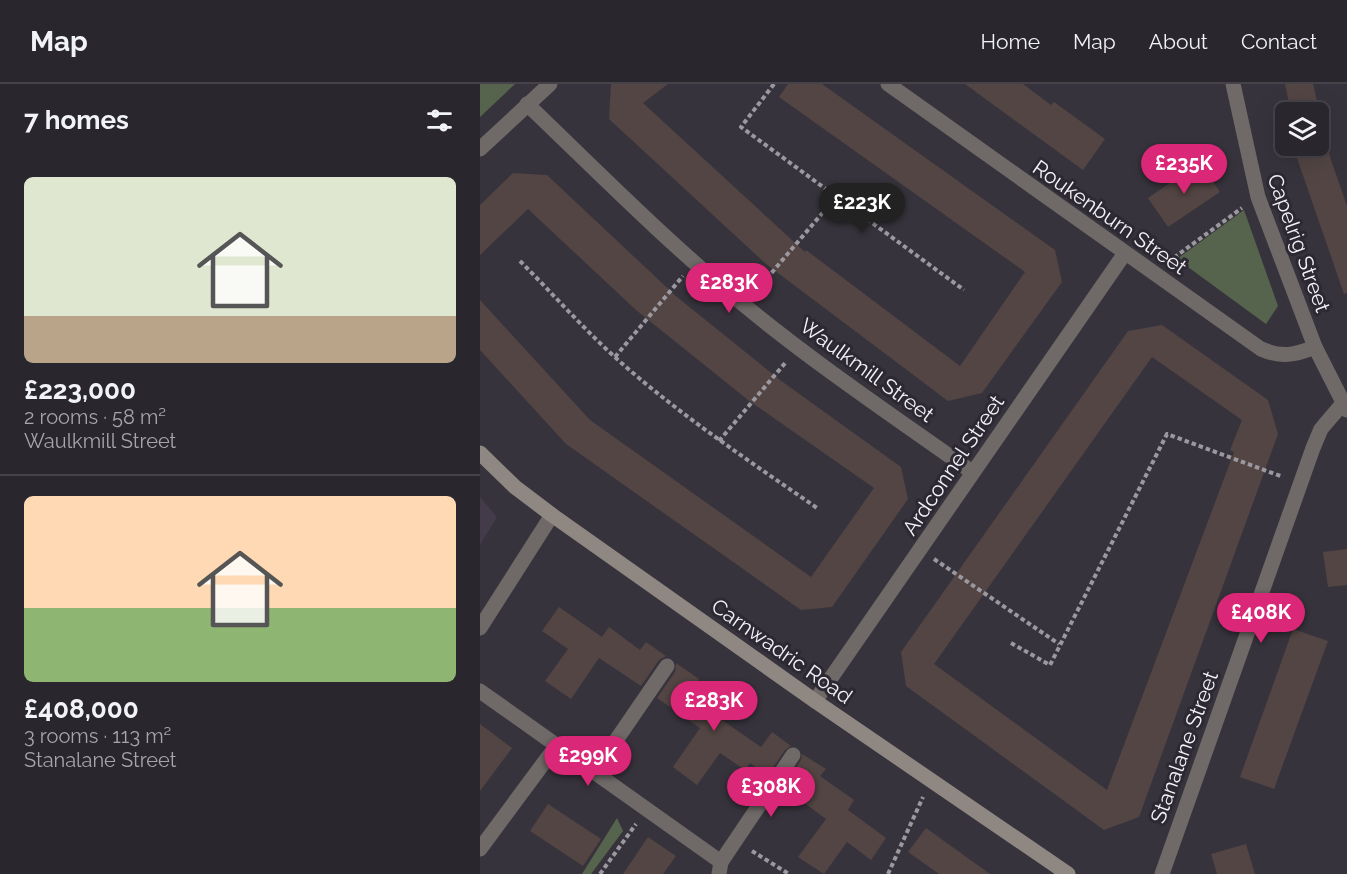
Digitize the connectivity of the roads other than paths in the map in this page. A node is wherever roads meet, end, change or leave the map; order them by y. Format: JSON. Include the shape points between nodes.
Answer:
{"nodes":[{"id":1,"x":550,"y":84,"type":"edge"},
{"id":2,"x":888,"y":84,"type":"edge"},
{"id":3,"x":1233,"y":84,"type":"edge"},
{"id":4,"x":527,"y":104,"type":"junction"},
{"id":5,"x":480,"y":149,"type":"edge"},
{"id":6,"x":1125,"y":253,"type":"junction"},
{"id":7,"x":1315,"y":347,"type":"junction"},
{"id":8,"x":1345,"y":406,"type":"edge"},
{"id":9,"x":480,"y":453,"type":"edge"},
{"id":10,"x":972,"y":472,"type":"junction"},
{"id":11,"x":552,"y":515,"type":"junction"},
{"id":12,"x":480,"y":628,"type":"edge"},
{"id":13,"x":667,"y":666,"type":"dead end"},
{"id":14,"x":480,"y":691,"type":"edge"},
{"id":15,"x":815,"y":701,"type":"junction"},
{"id":16,"x":557,"y":745,"type":"junction"},
{"id":17,"x":794,"y":755,"type":"dead end"},
{"id":18,"x":595,"y":771,"type":"junction"},
{"id":19,"x":480,"y":849,"type":"edge"},
{"id":20,"x":720,"y":868,"type":"edge"},
{"id":21,"x":1068,"y":874,"type":"edge"},
{"id":22,"x":1162,"y":874,"type":"edge"}],
"edges":[{"from":1,"to":4,"type":"street"},
{"from":2,"to":6,"type":"street","name":"Roukenburn Street"},
{"from":3,"to":7,"type":"street","name":"Capelrig Street","via":[[1258,197]]},
{"from":4,"to":5,"type":"street"},
{"from":4,"to":10,"type":"street","name":"Waulkmill Street","via":[[744,305]]},
{"from":6,"to":7,"type":"street","name":"Roukenburn Street","via":[[1261,350],[1293,356]]},
{"from":6,"to":10,"type":"street","name":"Ardconnel Street"},
{"from":7,"to":8,"type":"street","name":"Capelrig Street"},
{"from":8,"to":22,"type":"street","name":"Stanalane Street","via":[[1321,429]]},
{"from":9,"to":11,"type":"street","name":"Carnwadric Road"},
{"from":10,"to":15,"type":"street","name":"Ardconnel Street"},
{"from":11,"to":12,"type":"street"},
{"from":11,"to":15,"type":"street","name":"Carnwadric Road"},
{"from":13,"to":18,"type":"street"},
{"from":14,"to":16,"type":"street"},
{"from":15,"to":21,"type":"street","name":"Carnwadric Road"},
{"from":16,"to":18,"type":"street"},
{"from":16,"to":19,"type":"street"},
{"from":17,"to":20,"type":"street"},
{"from":18,"to":20,"type":"street"}]}
